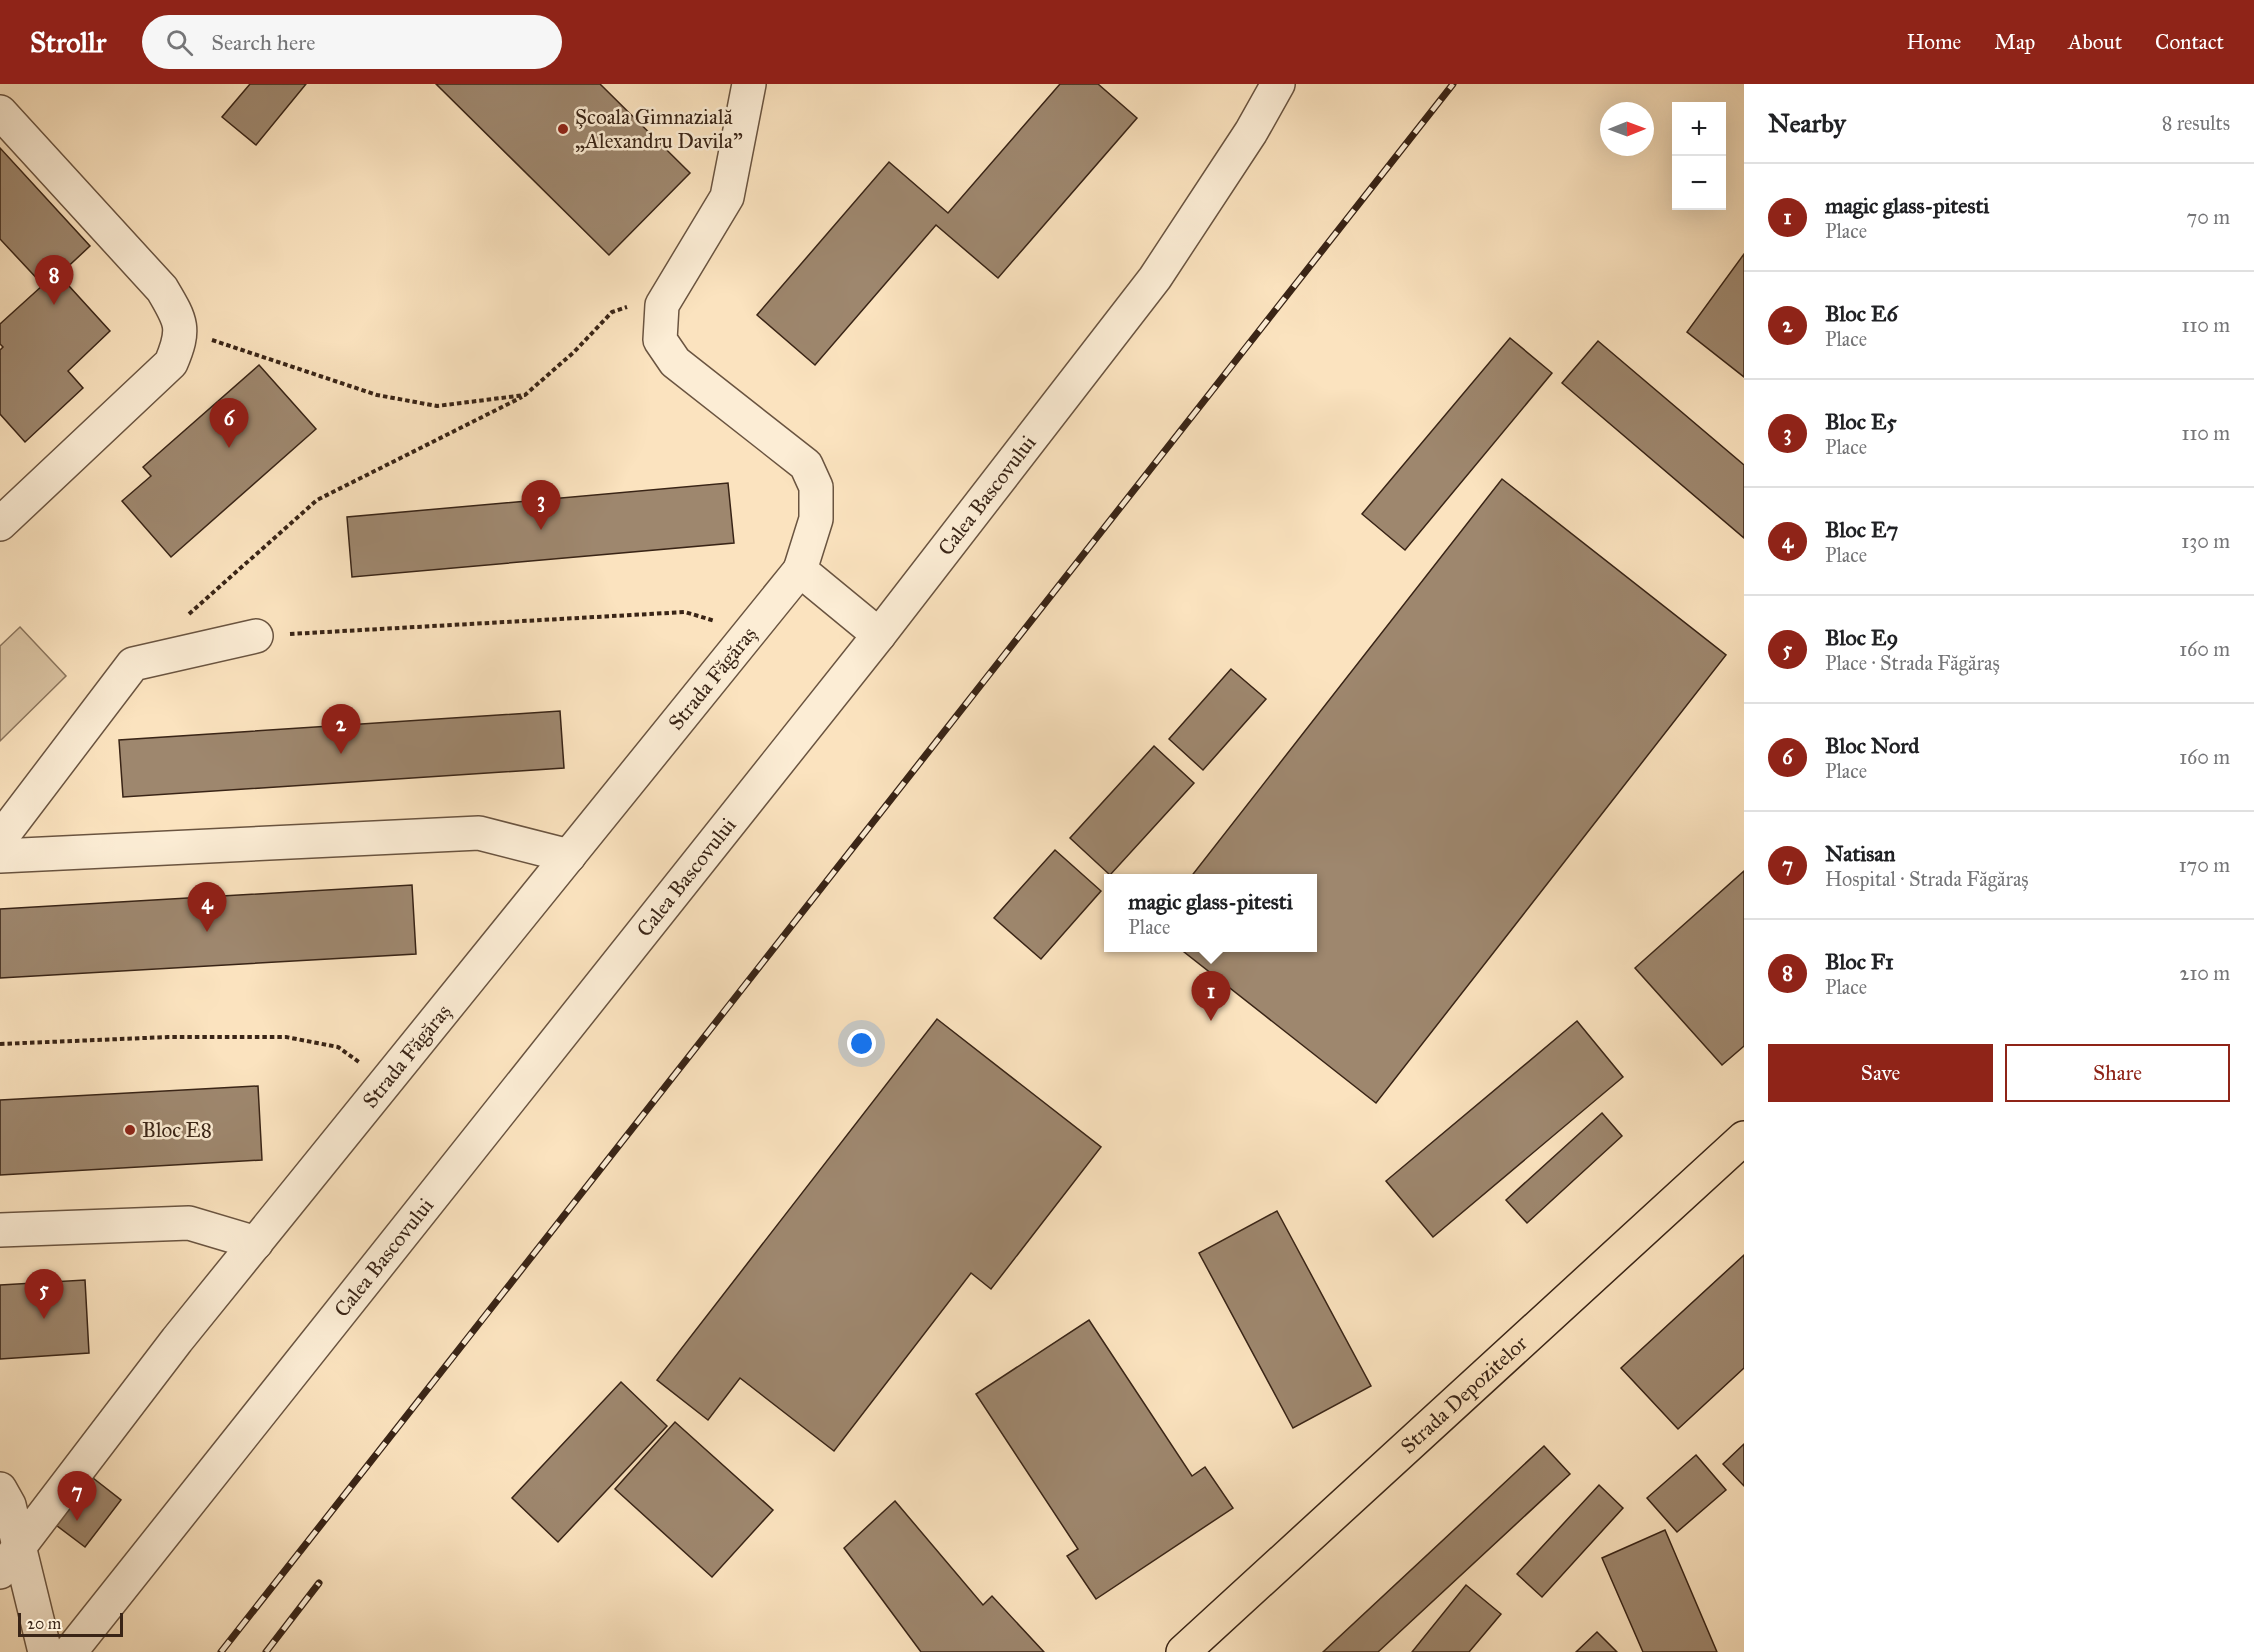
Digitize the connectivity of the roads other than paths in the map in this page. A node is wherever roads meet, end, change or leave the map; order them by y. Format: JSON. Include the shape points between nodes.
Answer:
{"nodes":[{"id":1,"x":749,"y":84,"type":"edge"},
{"id":2,"x":1278,"y":84,"type":"edge"},
{"id":3,"x":0,"y":112,"type":"edge"},
{"id":4,"x":0,"y":524,"type":"edge"},
{"id":5,"x":800,"y":570,"type":"junction"},
{"id":6,"x":879,"y":635,"type":"junction"},
{"id":7,"x":256,"y":636,"type":"road end"},
{"id":8,"x":0,"y":839,"type":"edge"},
{"id":9,"x":0,"y":856,"type":"edge"},
{"id":10,"x":569,"y":856,"type":"junction"},
{"id":11,"x":1744,"y":1138,"type":"edge"},
{"id":12,"x":0,"y":1230,"type":"edge"},
{"id":13,"x":256,"y":1243,"type":"junction"},
{"id":14,"x":0,"y":1489,"type":"edge"},
{"id":15,"x":20,"y":1547,"type":"junction"},
{"id":16,"x":0,"y":1572,"type":"edge"},
{"id":17,"x":45,"y":1652,"type":"edge"},
{"id":18,"x":70,"y":1652,"type":"edge"},
{"id":19,"x":1183,"y":1652,"type":"edge"}],
"edges":[{"from":1,"to":5,"type":"street","name":"Strada Făgăraș","via":[[727,197],[662,305],[660,340],[675,362],[806,465],[816,487],[816,519]]},
{"from":2,"to":6,"type":"street","name":"Calea Bascovului","via":[[1155,278]]},
{"from":3,"to":4,"type":"street","via":[[162,290],[178,317],[180,330],[171,363]]},
{"from":5,"to":6,"type":"street"},
{"from":5,"to":10,"type":"street","name":"Strada Făgăraș"},
{"from":6,"to":18,"type":"street","name":"Calea Bascovului"},
{"from":7,"to":8,"type":"street","via":[[133,664]]},
{"from":9,"to":10,"type":"street","via":[[479,833]]},
{"from":10,"to":13,"type":"street","name":"Strada Făgăraș"},
{"from":11,"to":19,"type":"main road","name":"Strada Depozitelor"},
{"from":12,"to":13,"type":"street","via":[[189,1223]]},
{"from":13,"to":15,"type":"street","name":"Strada Făgăraș"},
{"from":14,"to":15,"type":"street","via":[[9,1505]]},
{"from":15,"to":16,"type":"street","name":"Strada Făgăraș"},
{"from":15,"to":17,"type":"street"}]}
